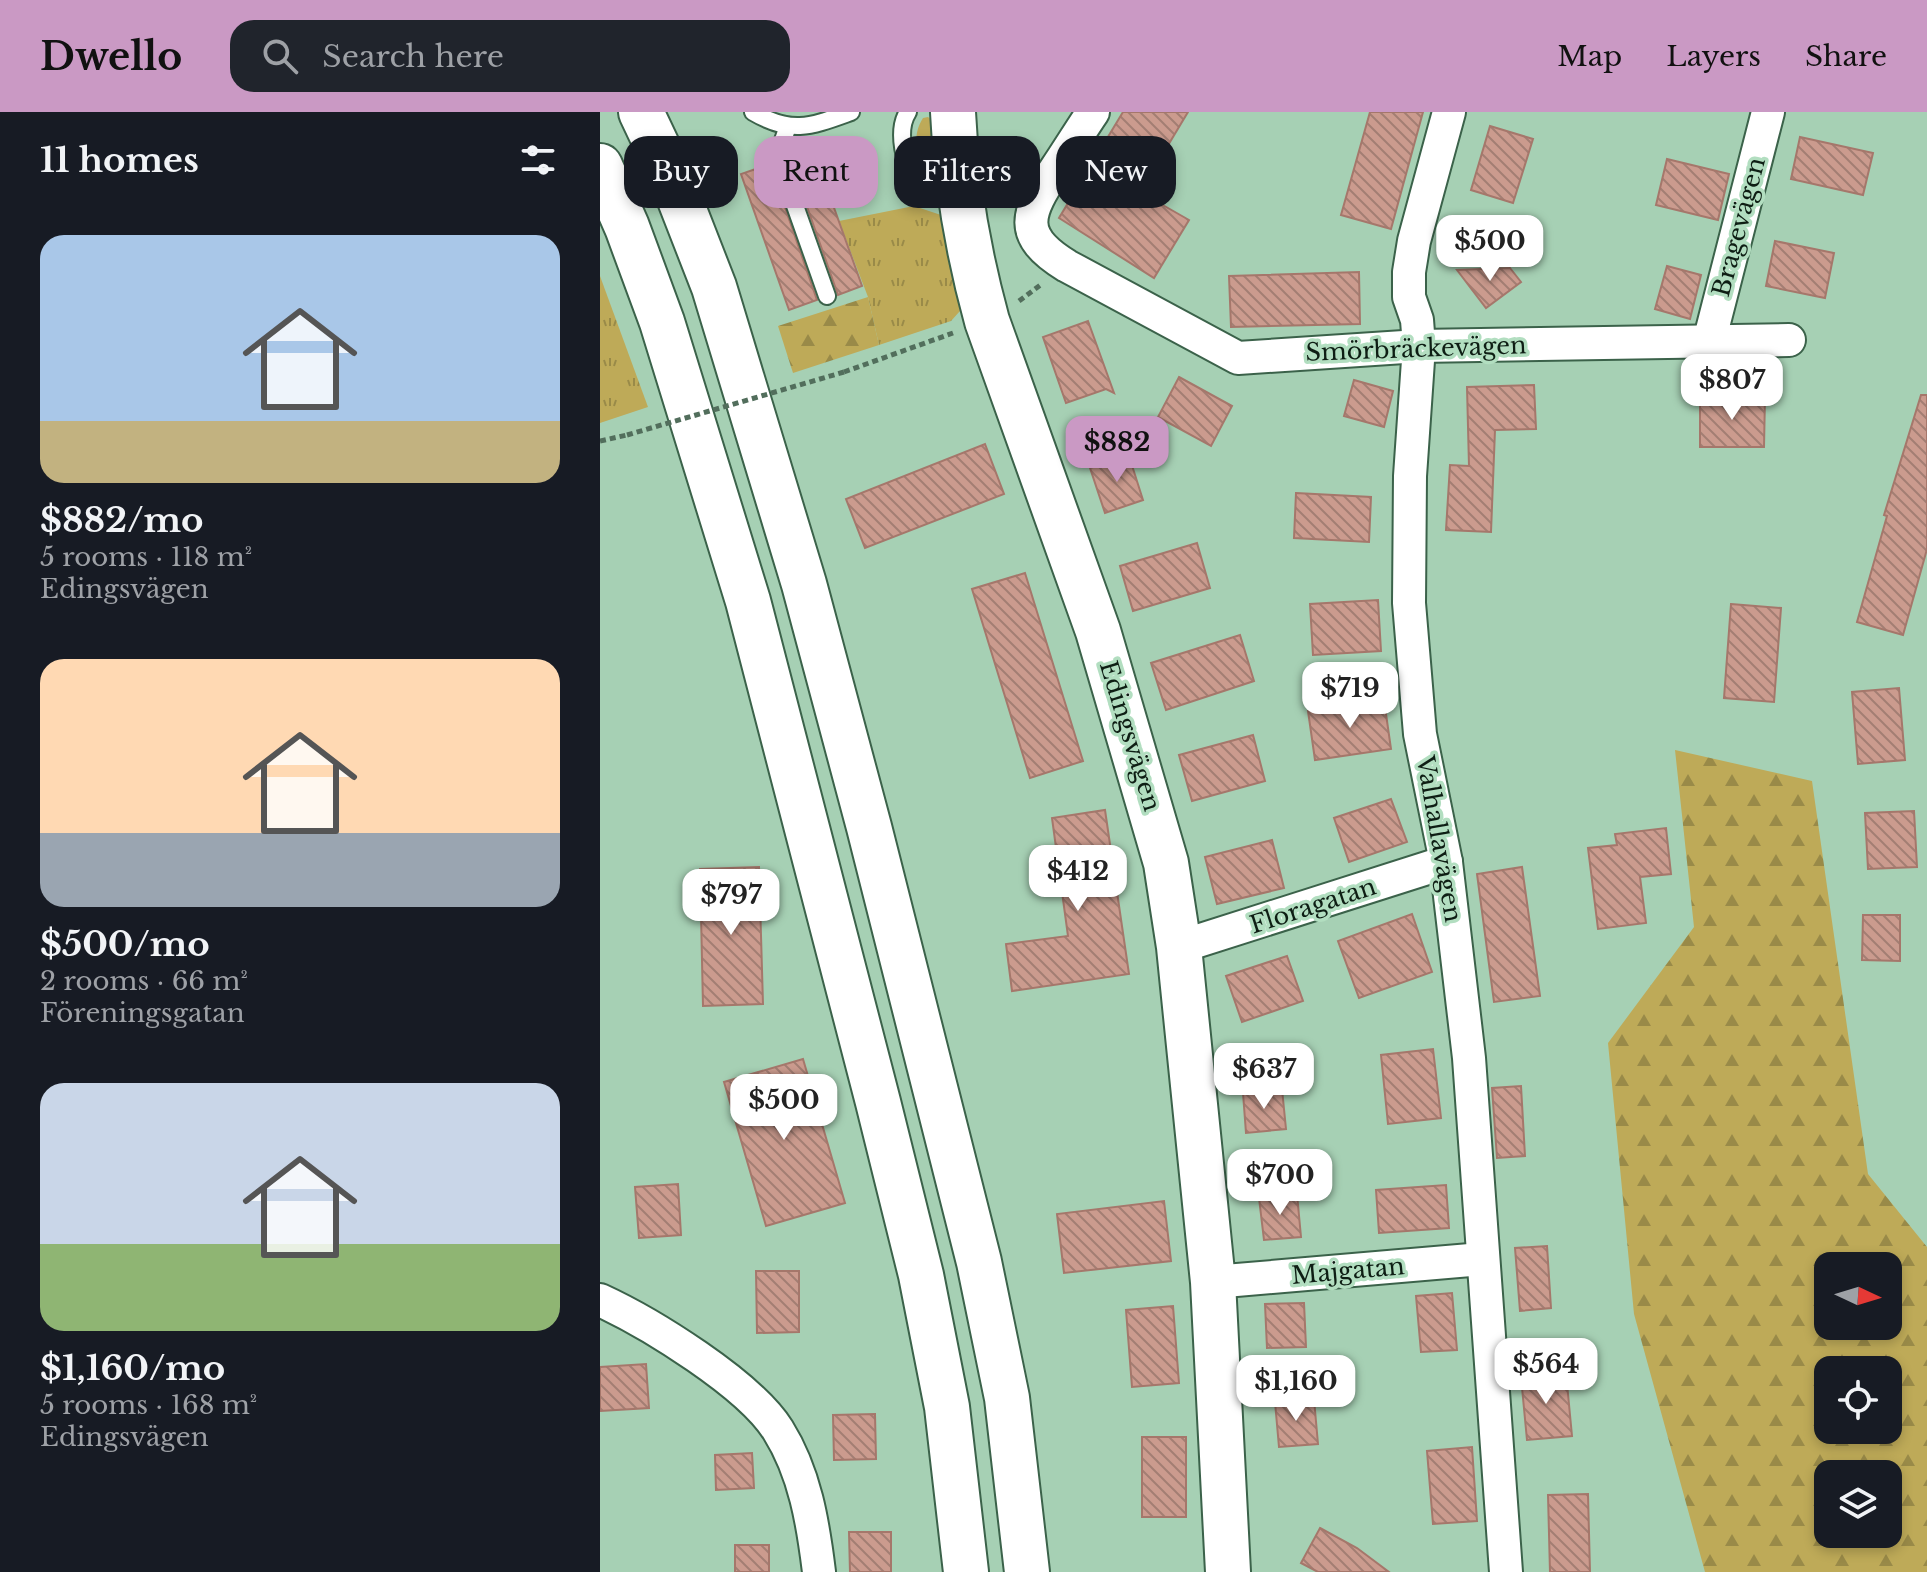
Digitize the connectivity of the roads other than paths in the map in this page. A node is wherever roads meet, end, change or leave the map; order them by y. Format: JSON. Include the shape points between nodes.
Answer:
{"nodes":[{"id":1,"x":641,"y":112,"type":"edge"},
{"id":2,"x":753,"y":112,"type":"edge"},
{"id":3,"x":851,"y":112,"type":"edge"},
{"id":4,"x":908,"y":112,"type":"edge"},
{"id":5,"x":953,"y":112,"type":"edge"},
{"id":6,"x":1093,"y":112,"type":"edge"},
{"id":7,"x":1449,"y":112,"type":"edge"},
{"id":8,"x":1768,"y":112,"type":"edge"},
{"id":9,"x":788,"y":126,"type":"junction"},
{"id":10,"x":901,"y":136,"type":"edge"},
{"id":11,"x":955,"y":136,"type":"edge"},
{"id":12,"x":600,"y":166,"type":"edge"},
{"id":13,"x":961,"y":208,"type":"edge"},
{"id":14,"x":827,"y":296,"type":"dead end"},
{"id":15,"x":1789,"y":340,"type":"dead end"},
{"id":16,"x":1709,"y":342,"type":"junction"},
{"id":17,"x":1419,"y":346,"type":"junction"},
{"id":18,"x":1446,"y":862,"type":"junction"},
{"id":19,"x":1179,"y":947,"type":"junction"},
{"id":20,"x":1482,"y":1259,"type":"junction"},
{"id":21,"x":1213,"y":1282,"type":"junction"},
{"id":22,"x":600,"y":1300,"type":"edge"},
{"id":23,"x":819,"y":1572,"type":"edge"},
{"id":24,"x":966,"y":1572,"type":"edge"},
{"id":25,"x":1027,"y":1572,"type":"edge"},
{"id":26,"x":1228,"y":1572,"type":"edge"},
{"id":27,"x":1506,"y":1572,"type":"edge"}],
"edges":[{"from":1,"to":25,"type":"main road","via":[[714,287],[804,584],[869,827],[982,1277],[1007,1398]]},
{"from":2,"to":9,"type":"lane"},
{"from":3,"to":9,"type":"lane","via":[[810,126]]},
{"from":4,"to":10,"type":"lane"},
{"from":5,"to":11,"type":"main road","name":"Edingsvägen"},
{"from":6,"to":17,"type":"street","name":"Smörbräckevägen","via":[[1036,200],[1031,229],[1042,249],[1238,358]]},
{"from":7,"to":17,"type":"street","name":"Valhallavägen","via":[[1409,272]]},
{"from":8,"to":16,"type":"street","name":"Bragevägen"},
{"from":9,"to":14,"type":"lane","via":[[781,166]]},
{"from":12,"to":24,"type":"main road","via":[[662,322],[748,601],[863,1042],[921,1275],[947,1407]]},
{"from":13,"to":19,"type":"main road","name":"Edingsvägen","via":[[987,321],[1098,631],[1152,809]]},
{"from":15,"to":16,"type":"street","name":"Smörbräckevägen"},
{"from":16,"to":17,"type":"street","name":"Smörbräckevägen"},
{"from":17,"to":18,"type":"street","name":"Valhallavägen","via":[[1409,603],[1420,734]]},
{"from":18,"to":19,"type":"street","name":"Floragatan"},
{"from":18,"to":20,"type":"street","name":"Valhallavägen","via":[[1469,1058]]},
{"from":19,"to":21,"type":"main road","name":"Edingsvägen"},
{"from":20,"to":21,"type":"street","name":"Majgatan"},
{"from":20,"to":27,"type":"street","name":"Valhallavägen"},
{"from":21,"to":26,"type":"main road","name":"Edingsvägen"},
{"from":22,"to":23,"type":"street","via":[[744,1391],[778,1429],[797,1468]]}]}
